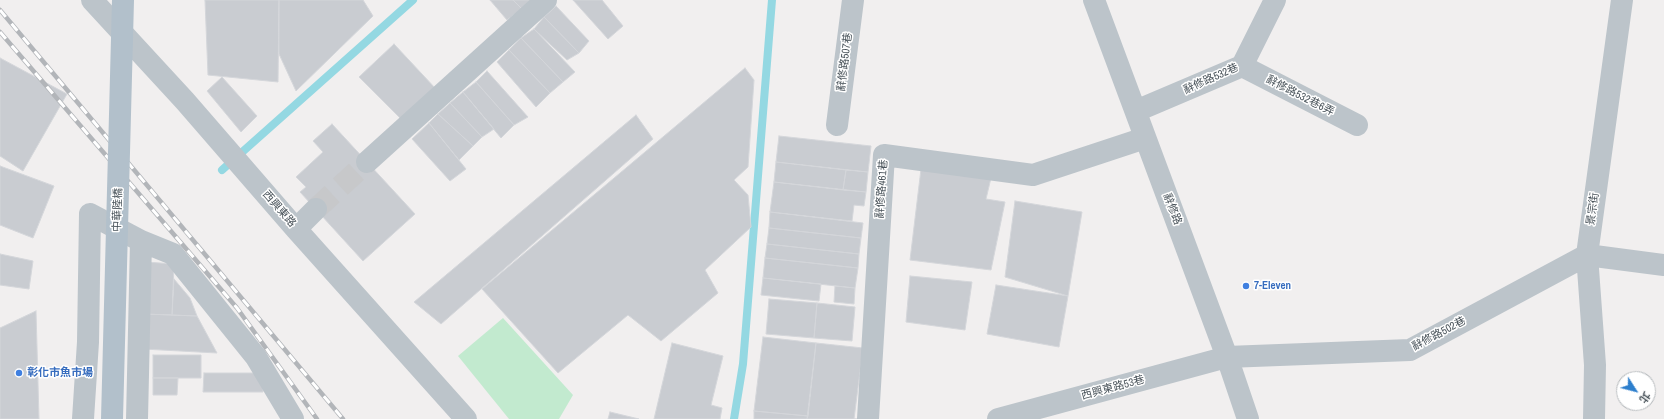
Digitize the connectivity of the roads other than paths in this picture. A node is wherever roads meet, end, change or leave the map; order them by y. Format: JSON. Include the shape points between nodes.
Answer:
{"nodes":[{"id":1,"x":92,"y":0,"type":"edge"},
{"id":2,"x":124,"y":0,"type":"edge"},
{"id":3,"x":546,"y":0,"type":"edge"},
{"id":4,"x":853,"y":0,"type":"edge"},
{"id":5,"x":1094,"y":0,"type":"edge"},
{"id":6,"x":1275,"y":0,"type":"edge"},
{"id":7,"x":1622,"y":0,"type":"edge"},
{"id":8,"x":1242,"y":66,"type":"junction"},
{"id":9,"x":1136,"y":111,"type":"junction"},
{"id":10,"x":837,"y":125,"type":"dead end"},
{"id":11,"x":1357,"y":125,"type":"dead end"},
{"id":12,"x":1146,"y":138,"type":"junction"},
{"id":13,"x":367,"y":162,"type":"tunnel mouth"},
{"id":14,"x":316,"y":210,"type":"tunnel mouth"},
{"id":15,"x":296,"y":229,"type":"junction"},
{"id":16,"x":141,"y":241,"type":"junction"},
{"id":17,"x":1587,"y":255,"type":"junction"},
{"id":18,"x":1664,"y":265,"type":"edge"},
{"id":19,"x":1227,"y":357,"type":"junction"},
{"id":20,"x":83,"y":419,"type":"edge"},
{"id":21,"x":112,"y":419,"type":"edge"},
{"id":22,"x":137,"y":419,"type":"edge"},
{"id":23,"x":293,"y":419,"type":"edge"},
{"id":24,"x":466,"y":419,"type":"edge"},
{"id":25,"x":868,"y":419,"type":"edge"},
{"id":26,"x":998,"y":419,"type":"edge"},
{"id":27,"x":1248,"y":419,"type":"edge"},
{"id":28,"x":1594,"y":419,"type":"edge"}],
"edges":[{"from":1,"to":15,"type":"street","name":"西興東路","via":[[185,101]]},
{"from":2,"to":21,"type":"main road","name":"中華陸橋","bridge":true},
{"from":3,"to":13,"type":"street"},
{"from":4,"to":10,"type":"street","name":"辭修路507巷"},
{"from":5,"to":9,"type":"street","name":"辭修路"},
{"from":6,"to":8,"type":"street","name":"辭修路532巷"},
{"from":7,"to":17,"type":"street","name":"景宗街"},
{"from":8,"to":9,"type":"street","name":"辭修路532巷"},
{"from":8,"to":11,"type":"street","name":"辭修路532巷6弄"},
{"from":9,"to":12,"type":"street","name":"辭修路"},
{"from":12,"to":19,"type":"street","name":"辭修路"},
{"from":12,"to":25,"type":"street","name":"辭修路461巷","via":[[1033,175],[884,154]]},
{"from":14,"to":15,"type":"street"},
{"from":15,"to":24,"type":"street","name":"西興東路"},
{"from":16,"to":20,"type":"street","via":[[90,214],[88,342]]},
{"from":16,"to":22,"type":"street"},
{"from":16,"to":23,"type":"street","via":[[173,254],[256,357]]},
{"from":17,"to":18,"type":"street"},
{"from":17,"to":19,"type":"street","name":"辭修路502巷","via":[[1410,350]]},
{"from":17,"to":28,"type":"street","name":"景宗街","via":[[1595,365]]},
{"from":19,"to":26,"type":"street","name":"西興東路53巷"},
{"from":19,"to":27,"type":"street","name":"辭修路"}]}
